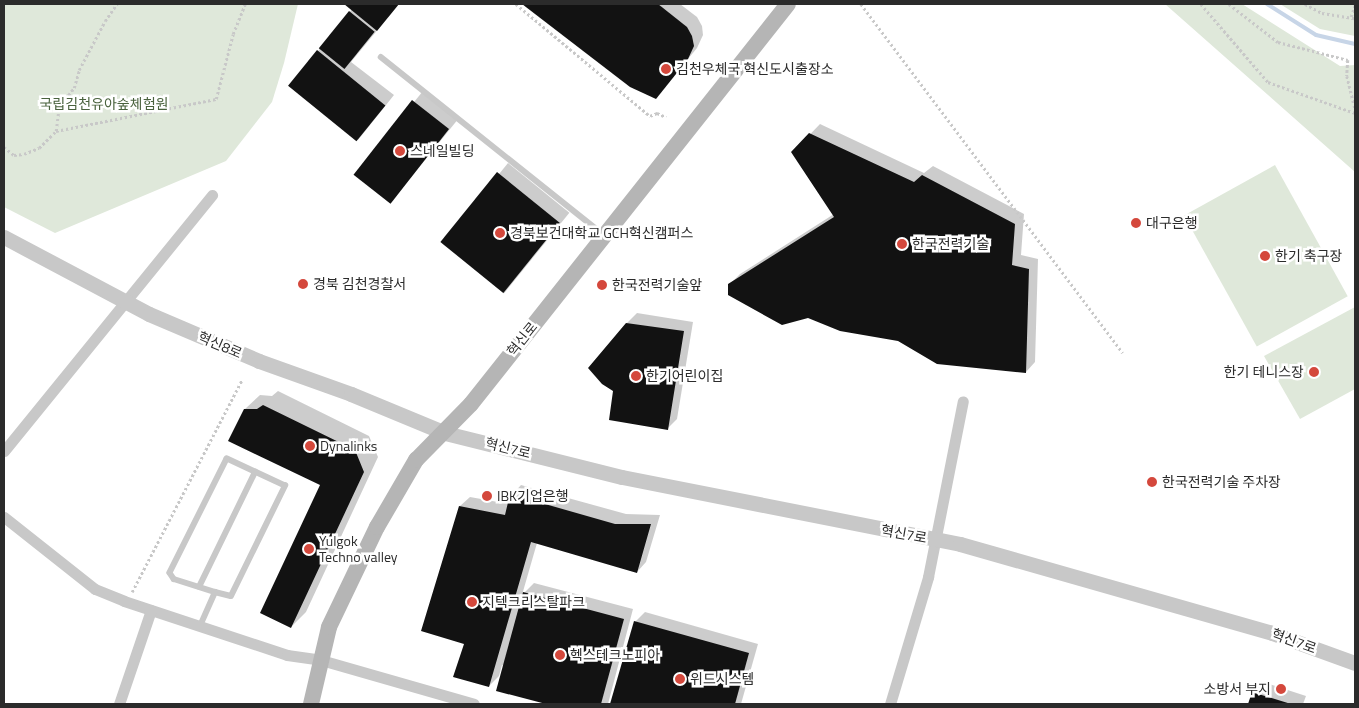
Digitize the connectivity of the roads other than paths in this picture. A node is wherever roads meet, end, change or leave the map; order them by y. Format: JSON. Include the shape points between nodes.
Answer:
{"nodes":[{"id":1,"x":788,"y":4,"type":"edge"},
{"id":2,"x":381,"y":57,"type":"dead end"},
{"id":3,"x":212,"y":195,"type":"dead end"},
{"id":4,"x":605,"y":236,"type":"junction"},
{"id":5,"x":4,"y":237,"type":"edge"},
{"id":6,"x":124,"y":303,"type":"junction"},
{"id":7,"x":963,"y":401,"type":"dead end"},
{"id":8,"x":445,"y":433,"type":"junction"},
{"id":9,"x":4,"y":451,"type":"edge"},
{"id":10,"x":255,"y":472,"type":"junction"},
{"id":11,"x":4,"y":517,"type":"edge"},
{"id":12,"x":936,"y":539,"type":"junction"},
{"id":13,"x":199,"y":587,"type":"junction"},
{"id":14,"x":215,"y":592,"type":"junction"},
{"id":15,"x":151,"y":610,"type":"junction"},
{"id":16,"x":200,"y":626,"type":"junction"},
{"id":17,"x":321,"y":660,"type":"junction"},
{"id":18,"x":1355,"y":664,"type":"edge"},
{"id":19,"x":119,"y":704,"type":"edge"},
{"id":20,"x":311,"y":704,"type":"edge"},
{"id":21,"x":474,"y":704,"type":"edge"},
{"id":22,"x":890,"y":704,"type":"edge"}],
"edges":[{"from":1,"to":4,"type":"main road","name":"혁신로"},
{"from":2,"to":4,"type":"lane"},
{"from":3,"to":6,"type":"street"},
{"from":4,"to":8,"type":"main road","name":"혁신로"},
{"from":5,"to":6,"type":"street","name":"혁신8로"},
{"from":6,"to":8,"type":"street","name":"혁신8로","via":[[259,361]]},
{"from":6,"to":9,"type":"street"},
{"from":7,"to":12,"type":"street"},
{"from":8,"to":12,"type":"street","name":"혁신7로","via":[[622,477]]},
{"from":8,"to":17,"type":"main road","name":"혁신로","via":[[416,460],[377,527],[330,627]]},
{"from":10,"to":13,"type":"lane"},
{"from":10,"to":13,"type":"lane","via":[[226,459],[170,573],[174,579]]},
{"from":10,"to":14,"type":"lane","via":[[286,486],[231,596]]},
{"from":11,"to":15,"type":"street","via":[[95,589]]},
{"from":12,"to":18,"type":"street","name":"혁신7로","via":[[1014,558],[1272,633]]},
{"from":12,"to":22,"type":"street"},
{"from":13,"to":14,"type":"lane"},
{"from":14,"to":16,"type":"lane"},
{"from":15,"to":16,"type":"street"},
{"from":15,"to":19,"type":"street"},
{"from":16,"to":17,"type":"street","via":[[287,655]]},
{"from":17,"to":20,"type":"main road","name":"혁신로"},
{"from":17,"to":21,"type":"street"}]}
